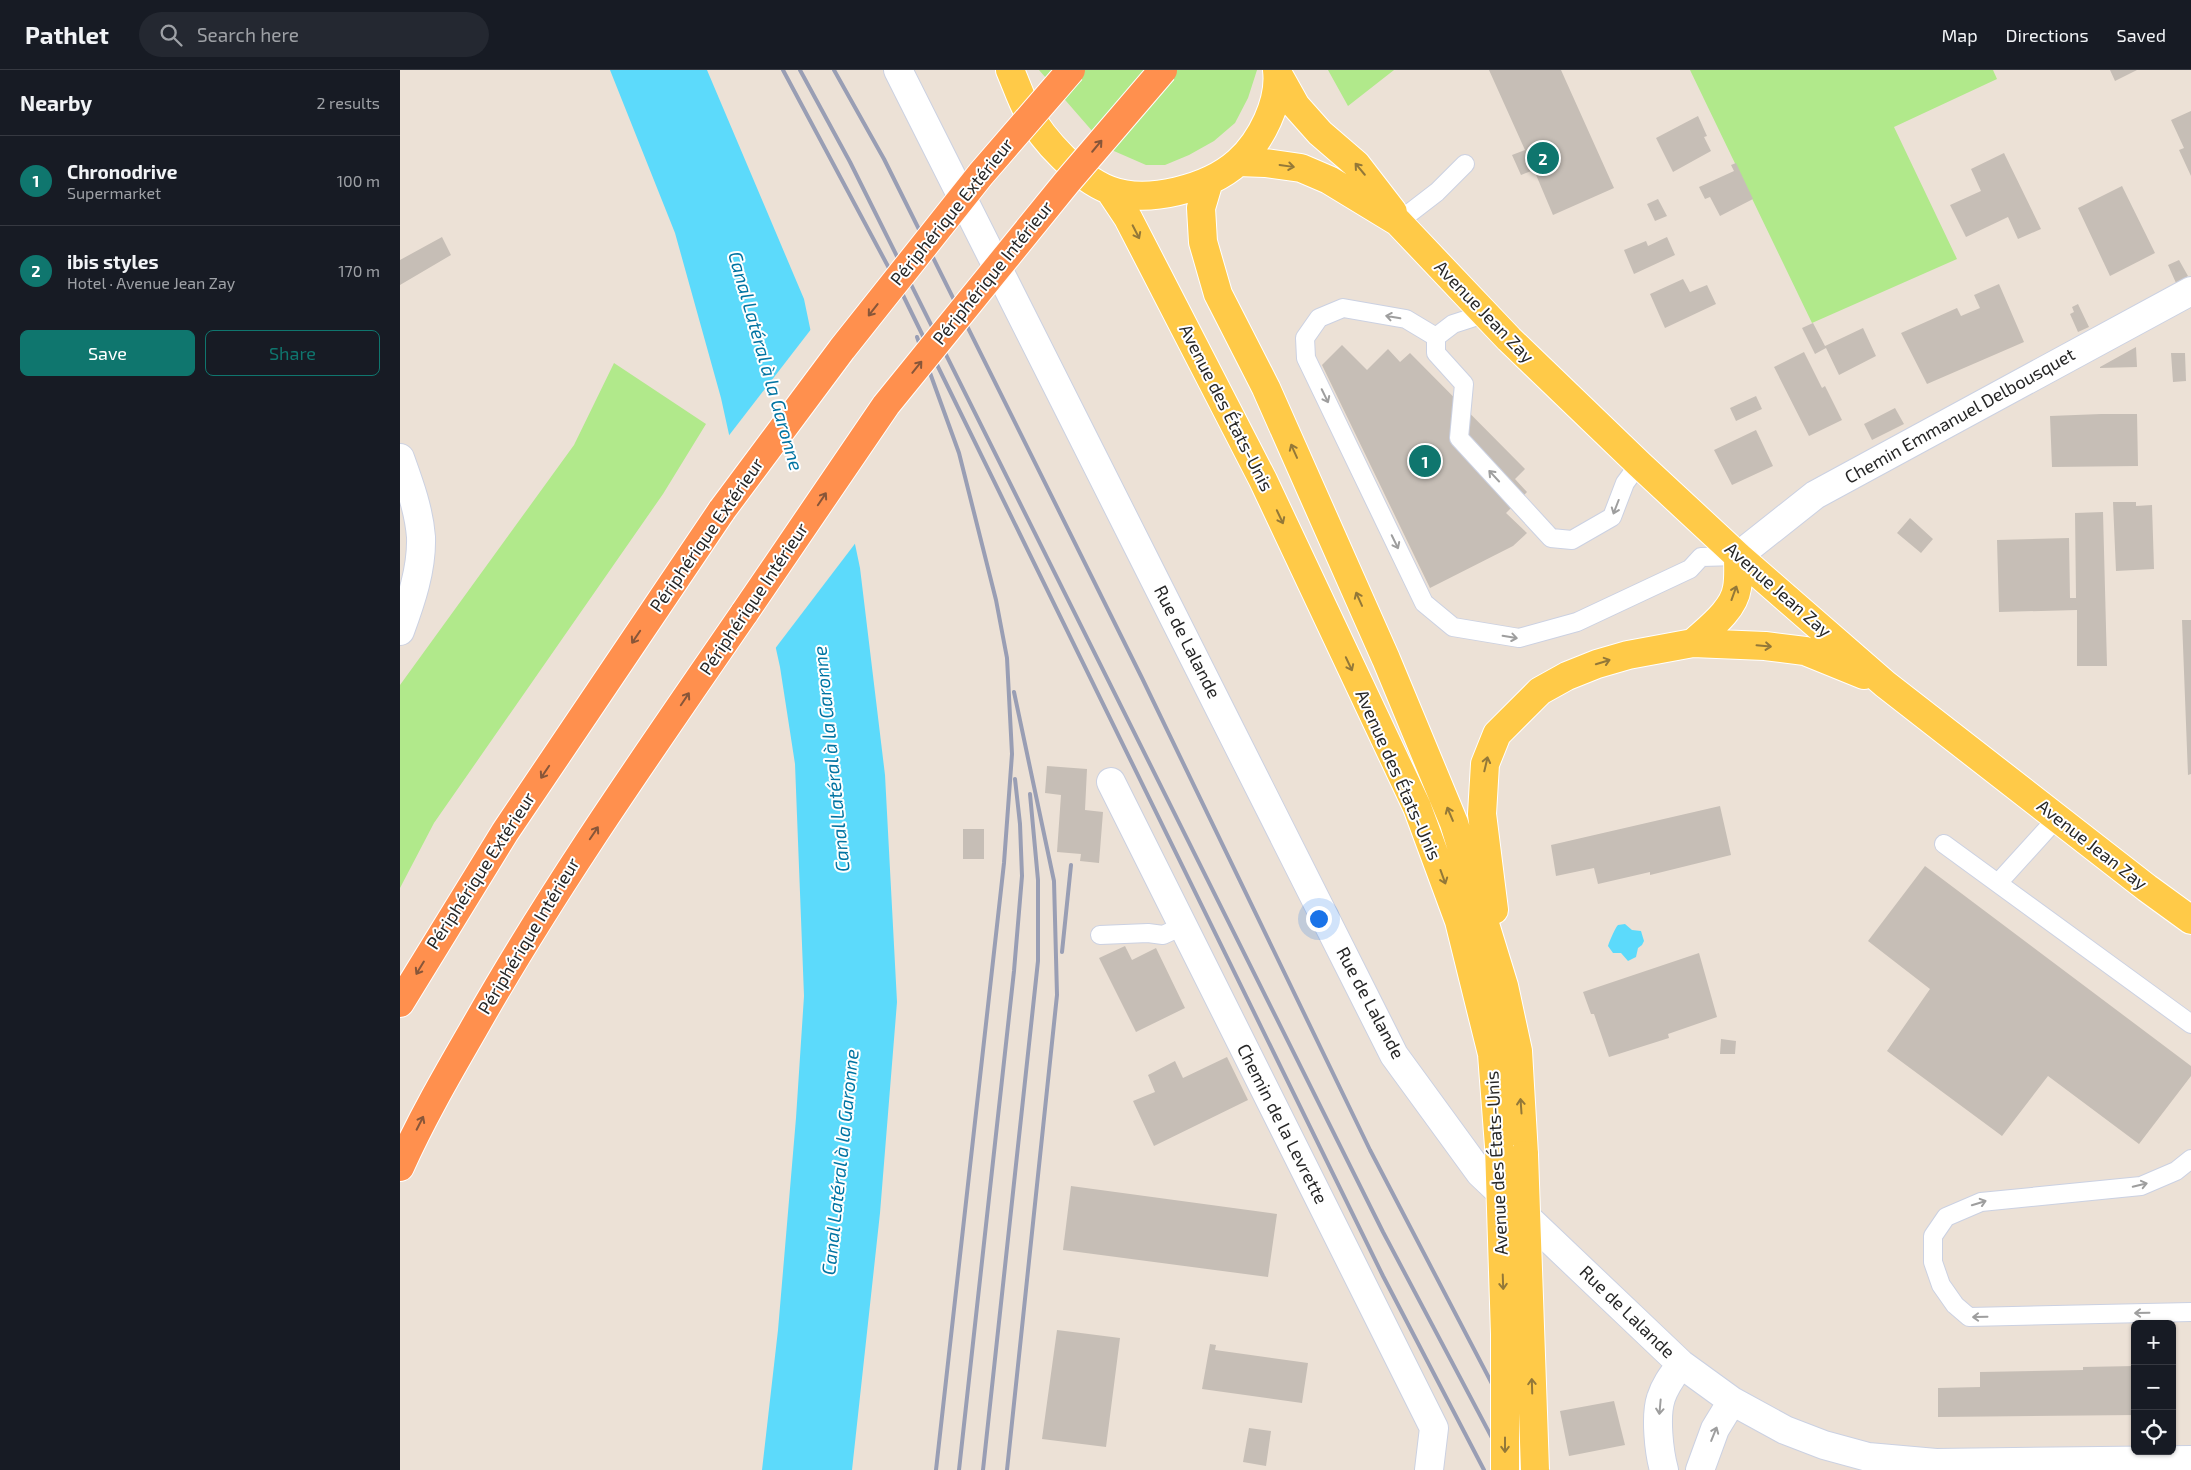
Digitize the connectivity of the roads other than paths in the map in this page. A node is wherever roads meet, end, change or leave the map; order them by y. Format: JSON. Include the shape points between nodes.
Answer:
{"nodes":[{"id":1,"x":1010,"y":70,"type":"edge"},
{"id":2,"x":1070,"y":70,"type":"edge"},
{"id":3,"x":1163,"y":70,"type":"edge"},
{"id":4,"x":898,"y":71,"type":"edge"},
{"id":5,"x":1277,"y":72,"type":"edge"},
{"id":6,"x":1238,"y":162,"type":"junction"},
{"id":7,"x":1466,"y":164,"type":"dead end"},
{"id":8,"x":1209,"y":181,"type":"junction"},
{"id":9,"x":1110,"y":190,"type":"junction"},
{"id":10,"x":1398,"y":222,"type":"junction"},
{"id":11,"x":2191,"y":291,"type":"edge"},
{"id":12,"x":1484,"y":314,"type":"junction"},
{"id":13,"x":1436,"y":337,"type":"junction"},
{"id":14,"x":400,"y":458,"type":"edge"},
{"id":15,"x":1638,"y":464,"type":"junction"},
{"id":16,"x":1738,"y":556,"type":"junction"},
{"id":17,"x":400,"y":631,"type":"edge"},
{"id":18,"x":1693,"y":643,"type":"junction"},
{"id":19,"x":1885,"y":684,"type":"junction"},
{"id":20,"x":1111,"y":782,"type":"dead end"},
{"id":21,"x":2057,"y":818,"type":"junction"},
{"id":22,"x":1944,"y":844,"type":"dead end"},
{"id":23,"x":1998,"y":883,"type":"junction"},
{"id":24,"x":2191,"y":920,"type":"edge"},
{"id":25,"x":1183,"y":926,"type":"junction"},
{"id":26,"x":1100,"y":935,"type":"dead end"},
{"id":27,"x":1504,"y":986,"type":"junction"},
{"id":28,"x":400,"y":1003,"type":"edge"},
{"id":29,"x":2191,"y":1024,"type":"edge"},
{"id":30,"x":2191,"y":1160,"type":"edge"},
{"id":31,"x":400,"y":1167,"type":"edge"},
{"id":32,"x":2191,"y":1312,"type":"edge"},
{"id":33,"x":1681,"y":1364,"type":"junction"},
{"id":34,"x":1732,"y":1401,"type":"junction"},
{"id":35,"x":2191,"y":1460,"type":"edge"},
{"id":36,"x":1429,"y":1470,"type":"edge"},
{"id":37,"x":1505,"y":1470,"type":"edge"},
{"id":38,"x":1535,"y":1470,"type":"edge"},
{"id":39,"x":1664,"y":1470,"type":"edge"},
{"id":40,"x":1700,"y":1470,"type":"edge"}],
"edges":[{"from":1,"to":9,"type":"main road","via":[[1028,114],[1054,149],[1082,174]]},
{"from":2,"to":28,"type":"highway","name":"Périphérique Extérieur","one_way":true,"bridge":true,"via":[[980,174],[842,349],[722,510],[505,832]]},
{"from":31,"to":3,"type":"highway","name":"Périphérique Intérieur","one_way":true,"bridge":true,"via":[[420,1124],[498,986],[574,862],[886,405],[1079,167]]},
{"from":4,"to":33,"type":"street","name":"Rue de Lalande","via":[[1394,1055],[1480,1173]]},
{"from":5,"to":6,"type":"main road","via":[[1276,93],[1268,118],[1257,139]]},
{"from":10,"to":5,"type":"main road","name":"Avenue Jean Zay","one_way":true,"via":[[1356,164],[1320,133],[1296,106]]},
{"from":6,"to":8,"type":"main road"},
{"from":6,"to":10,"type":"main road","name":"Avenue Jean Zay","one_way":true,"via":[[1301,168],[1328,180]]},
{"from":7,"to":10,"type":"lane"},
{"from":8,"to":9,"type":"main road","via":[[1147,197]]},
{"from":27,"to":8,"type":"main road","name":"Avenue des États-Unis","one_way":true,"via":[[1454,823],[1386,659],[1278,415],[1218,294],[1203,242],[1201,208]]},
{"from":9,"to":37,"type":"main road","name":"Avenue des États-Unis","one_way":true,"bridge":true,"via":[[1128,218],[1263,480],[1417,806],[1459,921],[1492,1054],[1499,1146],[1505,1334]]},
{"from":10,"to":12,"type":"main road","name":"Avenue Jean Zay"},
{"from":11,"to":16,"type":"street","name":"Chemin Emmanuel Delbousquet","via":[[1815,495]]},
{"from":12,"to":13,"type":"lane","via":[[1453,324]]},
{"from":12,"to":15,"type":"main road","name":"Avenue Jean Zay"},
{"from":15,"to":13,"type":"lane","one_way":true,"via":[[1625,483],[1612,517],[1572,540],[1551,538],[1459,438],[1464,384],[1436,353]]},
{"from":13,"to":16,"type":"lane","one_way":true,"via":[[1406,319],[1343,308],[1319,318],[1305,338],[1306,358],[1424,603],[1453,627],[1519,638],[1577,622],[1690,569],[1700,557]]},
{"from":14,"to":17,"type":"street","via":[[412,492],[421,537],[415,589]]},
{"from":15,"to":16,"type":"main road","name":"Avenue Jean Zay"},
{"from":18,"to":16,"type":"main road","one_way":true,"via":[[1716,621],[1737,590]]},
{"from":16,"to":19,"type":"main road","name":"Avenue Jean Zay"},
{"from":18,"to":19,"type":"main road","one_way":true,"via":[[1805,651]]},
{"from":27,"to":18,"type":"main road","one_way":true,"via":[[1482,814],[1485,764],[1497,734],[1540,691],[1567,676],[1628,655]]},
{"from":19,"to":21,"type":"main road","name":"Avenue Jean Zay"},
{"from":20,"to":25,"type":"street","name":"Chemin de la Levrette"},
{"from":21,"to":23,"type":"lane"},
{"from":21,"to":24,"type":"main road","name":"Avenue Jean Zay"},
{"from":22,"to":23,"type":"lane"},
{"from":23,"to":29,"type":"lane"},
{"from":25,"to":26,"type":"lane","via":[[1163,935]]},
{"from":25,"to":36,"type":"street","name":"Chemin de la Levrette","via":[[1434,1428]]},
{"from":38,"to":27,"type":"main road","name":"Avenue des États-Unis","one_way":true,"bridge":true,"via":[[1518,1051]]},
{"from":32,"to":30,"type":"lane","one_way":true,"via":[[1969,1317],[1955,1305],[1941,1285],[1933,1262],[1933,1236],[1946,1217],[1981,1202],[2141,1186],[2176,1171]]},
{"from":33,"to":34,"type":"street","name":"Rue de Lalande"},
{"from":33,"to":39,"type":"street","one_way":true,"via":[[1660,1400],[1659,1429]]},
{"from":34,"to":35,"type":"street","name":"Rue de Lalande","via":[[1785,1430],[1868,1457],[1936,1464]]},
{"from":40,"to":34,"type":"street","one_way":true,"via":[[1715,1429]]}]}
